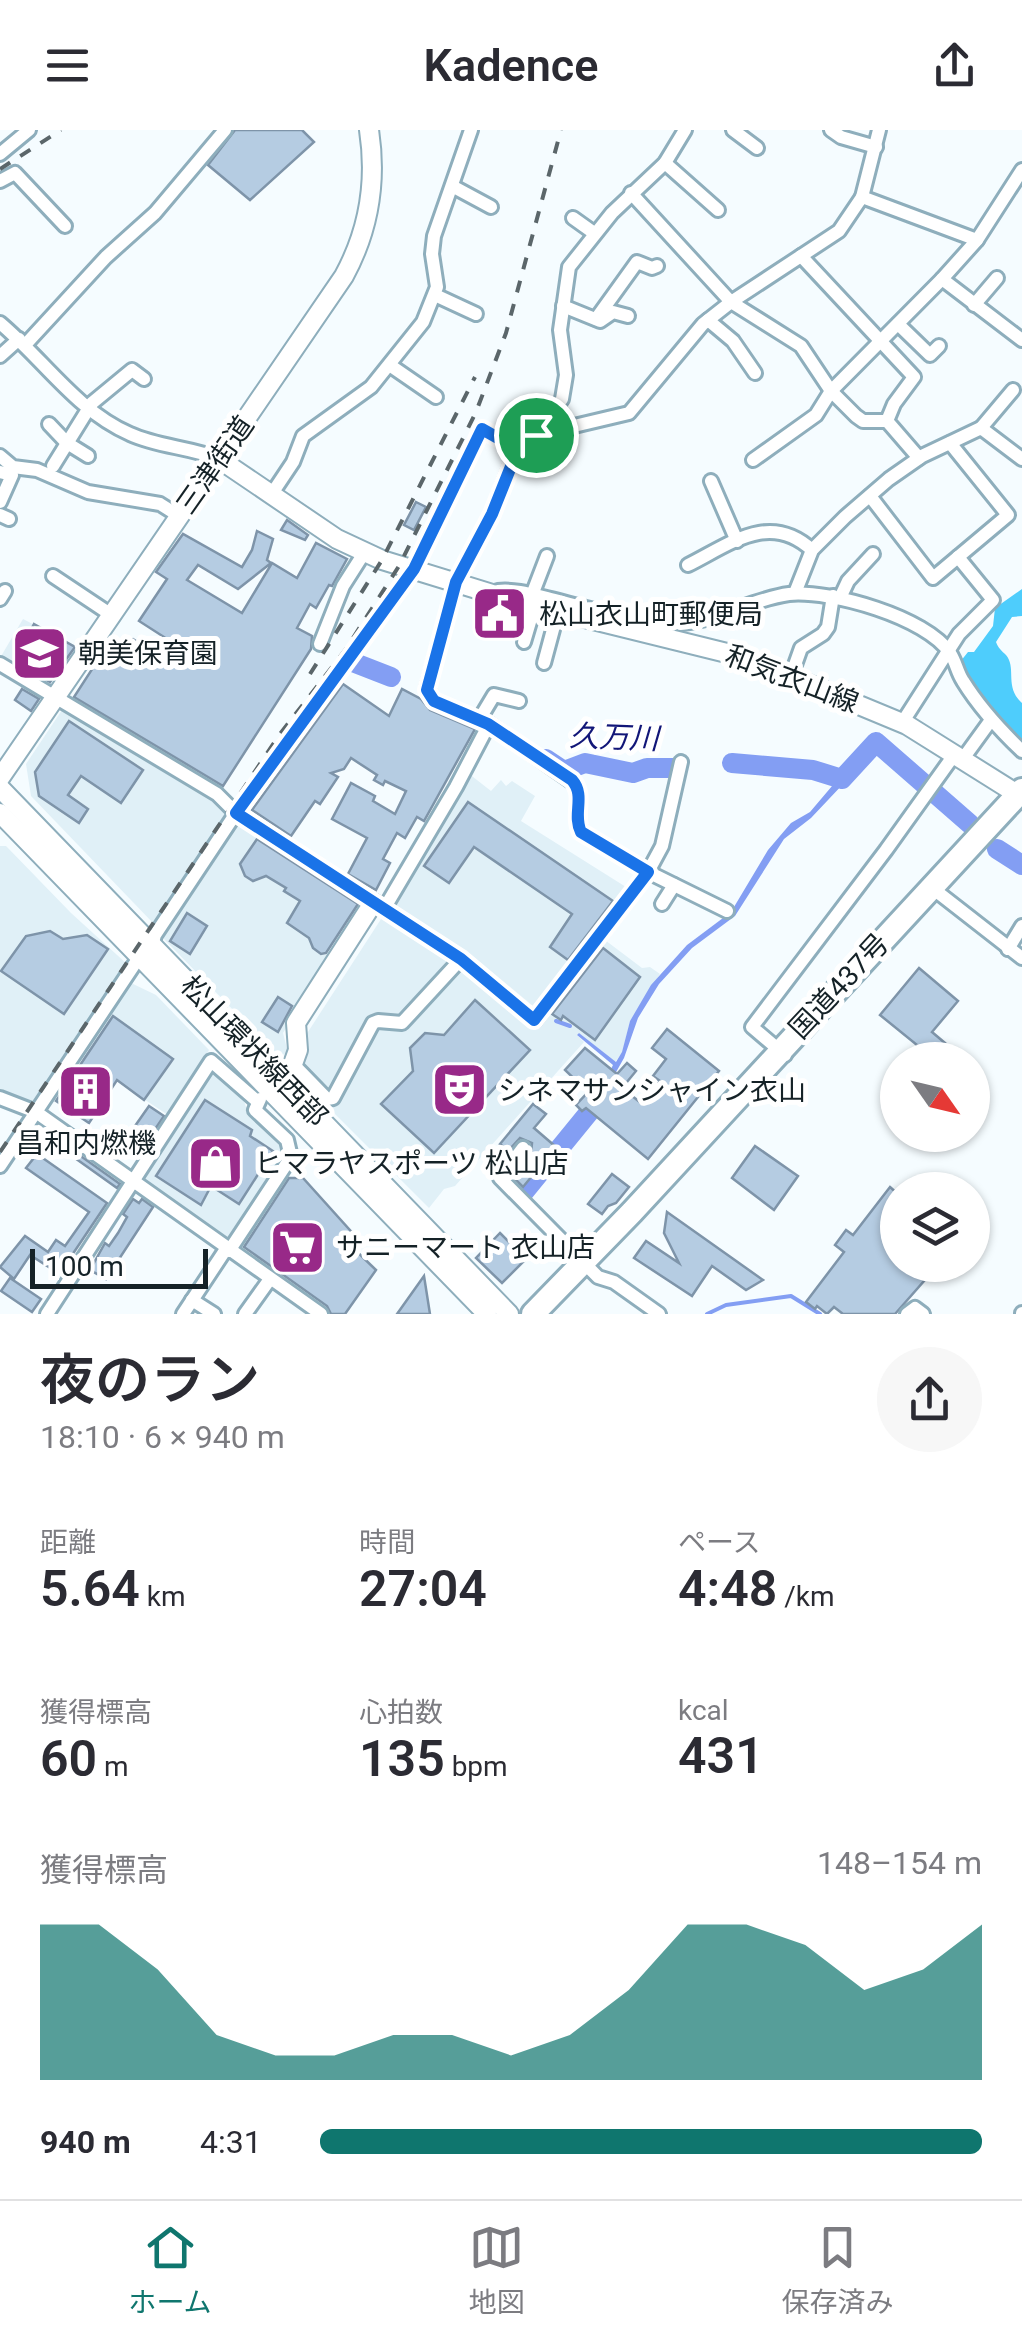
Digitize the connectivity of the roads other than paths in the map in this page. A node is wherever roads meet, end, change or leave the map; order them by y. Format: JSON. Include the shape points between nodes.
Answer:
{"nodes":[{"id":1,"x":29,"y":130,"type":"edge"},
{"id":2,"x":226,"y":130,"type":"edge"},
{"id":3,"x":369,"y":130,"type":"edge"},
{"id":4,"x":471,"y":130,"type":"edge"},
{"id":5,"x":686,"y":130,"type":"edge"},
{"id":6,"x":733,"y":130,"type":"edge"},
{"id":7,"x":831,"y":130,"type":"edge"},
{"id":8,"x":879,"y":130,"type":"edge"},
{"id":9,"x":876,"y":147,"type":"junction"},
{"id":10,"x":757,"y":148,"type":"dead end"},
{"id":11,"x":0,"y":154,"type":"edge"},
{"id":12,"x":664,"y":163,"type":"junction"},
{"id":13,"x":1022,"y":170,"type":"edge"},
{"id":14,"x":0,"y":181,"type":"edge"},
{"id":15,"x":452,"y":186,"type":"junction"},
{"id":16,"x":631,"y":194,"type":"junction"},
{"id":17,"x":862,"y":197,"type":"junction"},
{"id":18,"x":490,"y":208,"type":"dead end"},
{"id":19,"x":718,"y":210,"type":"dead end"},
{"id":20,"x":572,"y":218,"type":"dead end"},
{"id":21,"x":66,"y":226,"type":"dead end"},
{"id":22,"x":594,"y":233,"type":"junction"},
{"id":23,"x":976,"y":240,"type":"junction"},
{"id":24,"x":801,"y":256,"type":"junction"},
{"id":25,"x":657,"y":266,"type":"dead end"},
{"id":26,"x":997,"y":278,"type":"dead end"},
{"id":27,"x":942,"y":279,"type":"junction"},
{"id":28,"x":436,"y":295,"type":"junction"},
{"id":29,"x":732,"y":302,"type":"junction"},
{"id":30,"x":974,"y":305,"type":"junction"},
{"id":31,"x":562,"y":306,"type":"junction"},
{"id":32,"x":476,"y":314,"type":"dead end"},
{"id":33,"x":628,"y":316,"type":"dead end"},
{"id":34,"x":598,"y":320,"type":"junction"},
{"id":35,"x":708,"y":320,"type":"junction"},
{"id":36,"x":0,"y":324,"type":"edge"},
{"id":37,"x":898,"y":324,"type":"junction"},
{"id":38,"x":617,"y":328,"type":"dead end"},
{"id":39,"x":881,"y":340,"type":"junction"},
{"id":40,"x":1022,"y":340,"type":"edge"},
{"id":41,"x":22,"y":342,"type":"junction"},
{"id":42,"x":939,"y":346,"type":"dead end"},
{"id":43,"x":0,"y":356,"type":"edge"},
{"id":44,"x":390,"y":366,"type":"junction"},
{"id":45,"x":755,"y":373,"type":"dead end"},
{"id":46,"x":144,"y":379,"type":"dead end"},
{"id":47,"x":1013,"y":390,"type":"dead end"},
{"id":48,"x":831,"y":392,"type":"junction"},
{"id":49,"x":436,"y":397,"type":"dead end"},
{"id":50,"x":88,"y":410,"type":"junction"},
{"id":51,"x":886,"y":421,"type":"junction"},
{"id":52,"x":50,"y":424,"type":"dead end"},
{"id":53,"x":981,"y":428,"type":"junction"},
{"id":54,"x":536,"y":435,"type":"junction"},
{"id":55,"x":67,"y":443,"type":"junction"},
{"id":56,"x":950,"y":443,"type":"junction"},
{"id":57,"x":0,"y":456,"type":"edge"},
{"id":58,"x":88,"y":456,"type":"dead end"},
{"id":59,"x":919,"y":458,"type":"junction"},
{"id":60,"x":219,"y":459,"type":"junction"},
{"id":61,"x":1022,"y":459,"type":"edge"},
{"id":62,"x":753,"y":460,"type":"dead end"},
{"id":63,"x":52,"y":466,"type":"dead end"},
{"id":64,"x":0,"y":472,"type":"edge"},
{"id":65,"x":711,"y":482,"type":"dead end"},
{"id":66,"x":271,"y":495,"type":"junction"},
{"id":67,"x":870,"y":496,"type":"junction"},
{"id":68,"x":0,"y":502,"type":"edge"},
{"id":69,"x":179,"y":516,"type":"junction"},
{"id":70,"x":737,"y":541,"type":"junction"},
{"id":71,"x":812,"y":550,"type":"junction"},
{"id":72,"x":364,"y":553,"type":"junction"},
{"id":73,"x":873,"y":554,"type":"dead end"},
{"id":74,"x":548,"y":556,"type":"dead end"},
{"id":75,"x":958,"y":556,"type":"junction"},
{"id":76,"x":688,"y":566,"type":"dead end"},
{"id":77,"x":414,"y":569,"type":"junction"},
{"id":78,"x":53,"y":576,"type":"dead end"},
{"id":79,"x":456,"y":582,"type":"junction"},
{"id":80,"x":796,"y":594,"type":"junction"},
{"id":81,"x":836,"y":597,"type":"junction"},
{"id":82,"x":533,"y":600,"type":"junction"},
{"id":83,"x":558,"y":611,"type":"junction"},
{"id":84,"x":113,"y":616,"type":"junction"},
{"id":85,"x":524,"y":642,"type":"dead end"},
{"id":86,"x":320,"y":644,"type":"dead end"},
{"id":87,"x":948,"y":650,"type":"junction"},
{"id":88,"x":544,"y":662,"type":"dead end"},
{"id":89,"x":0,"y":664,"type":"edge"},
{"id":90,"x":791,"y":676,"type":"junction"},
{"id":91,"x":58,"y":698,"type":"junction"},
{"id":92,"x":519,"y":702,"type":"dead end"},
{"id":93,"x":991,"y":720,"type":"junction"},
{"id":94,"x":484,"y":722,"type":"junction"},
{"id":95,"x":902,"y":723,"type":"junction"},
{"id":96,"x":1022,"y":751,"type":"edge"},
{"id":97,"x":958,"y":757,"type":"junction"},
{"id":98,"x":681,"y":762,"type":"dead end"},
{"id":99,"x":0,"y":778,"type":"edge"},
{"id":100,"x":0,"y":788,"type":"edge"},
{"id":101,"x":1021,"y":797,"type":"edge"},
{"id":102,"x":0,"y":813,"type":"edge"},
{"id":103,"x":236,"y":813,"type":"junction"},
{"id":104,"x":648,"y":872,"type":"junction"},
{"id":105,"x":674,"y":885,"type":"junction"},
{"id":106,"x":934,"y":891,"type":"junction"},
{"id":107,"x":662,"y":904,"type":"dead end"},
{"id":108,"x":379,"y":906,"type":"junction"},
{"id":109,"x":726,"y":911,"type":"dead end"},
{"id":110,"x":1022,"y":926,"type":"edge"},
{"id":111,"x":1008,"y":948,"type":"junction"},
{"id":112,"x":146,"y":951,"type":"junction"},
{"id":113,"x":1022,"y":958,"type":"edge"},
{"id":114,"x":461,"y":959,"type":"junction"},
{"id":115,"x":784,"y":1054,"type":"junction"},
{"id":116,"x":275,"y":1083,"type":"junction"},
{"id":117,"x":0,"y":1098,"type":"edge"},
{"id":118,"x":36,"y":1112,"type":"junction"},
{"id":119,"x":523,"y":1148,"type":"dead end"},
{"id":120,"x":0,"y":1166,"type":"edge"},
{"id":121,"x":133,"y":1181,"type":"junction"},
{"id":122,"x":228,"y":1250,"type":"junction"},
{"id":123,"x":588,"y":1266,"type":"junction"},
{"id":124,"x":270,"y":1279,"type":"junction"},
{"id":125,"x":192,"y":1300,"type":"junction"},
{"id":126,"x":47,"y":1314,"type":"edge"},
{"id":127,"x":182,"y":1314,"type":"edge"},
{"id":128,"x":214,"y":1314,"type":"edge"},
{"id":129,"x":246,"y":1314,"type":"edge"},
{"id":130,"x":321,"y":1314,"type":"edge"},
{"id":131,"x":487,"y":1314,"type":"edge"},
{"id":132,"x":508,"y":1314,"type":"edge"},
{"id":133,"x":533,"y":1314,"type":"edge"},
{"id":134,"x":551,"y":1314,"type":"edge"},
{"id":135,"x":659,"y":1314,"type":"edge"},
{"id":136,"x":907,"y":1314,"type":"edge"},
{"id":137,"x":923,"y":1314,"type":"edge"}],
"edges":[{"from":1,"to":11,"type":"street"},
{"from":2,"to":41,"type":"street","via":[[156,212]]},
{"from":3,"to":60,"type":"street","name":"三津街道","via":[[370,203],[351,264]]},
{"from":4,"to":15,"type":"street"},
{"from":5,"to":12,"type":"street"},
{"from":6,"to":10,"type":"street"},
{"from":7,"to":9,"type":"street"},
{"from":8,"to":9,"type":"street"},
{"from":9,"to":17,"type":"street"},
{"from":12,"to":16,"type":"street"},
{"from":12,"to":19,"type":"street"},
{"from":13,"to":23,"type":"street"},
{"from":14,"to":21,"type":"street","via":[[14,173]]},
{"from":15,"to":18,"type":"street"},
{"from":15,"to":28,"type":"street","via":[[432,246]]},
{"from":16,"to":22,"type":"street"},
{"from":16,"to":29,"type":"street"},
{"from":17,"to":23,"type":"street"},
{"from":17,"to":24,"type":"street","via":[[839,231]]},
{"from":20,"to":22,"type":"street"},
{"from":22,"to":31,"type":"street","via":[[570,267]]},
{"from":23,"to":27,"type":"street"},
{"from":24,"to":29,"type":"street"},
{"from":24,"to":39,"type":"street"},
{"from":25,"to":34,"type":"street","via":[[638,262]]},
{"from":26,"to":30,"type":"street"},
{"from":27,"to":30,"type":"street"},
{"from":27,"to":37,"type":"street"},
{"from":28,"to":32,"type":"street"},
{"from":28,"to":44,"type":"street"},
{"from":29,"to":35,"type":"street"},
{"from":29,"to":48,"type":"street","via":[[795,340]]},
{"from":30,"to":40,"type":"street"},
{"from":31,"to":34,"type":"street"},
{"from":31,"to":54,"type":"street","via":[[566,386]]},
{"from":33,"to":34,"type":"street","via":[[613,312]]},
{"from":34,"to":38,"type":"street"},
{"from":35,"to":45,"type":"street"},
{"from":35,"to":54,"type":"street","via":[[629,412]]},
{"from":36,"to":41,"type":"street"},
{"from":37,"to":39,"type":"street"},
{"from":37,"to":42,"type":"street","via":[[930,355]]},
{"from":39,"to":48,"type":"street"},
{"from":39,"to":51,"type":"street","via":[[914,377]]},
{"from":41,"to":43,"type":"street"},
{"from":41,"to":50,"type":"street"},
{"from":44,"to":49,"type":"street"},
{"from":44,"to":66,"type":"street","via":[[303,436]]},
{"from":46,"to":50,"type":"street","via":[[132,370]]},
{"from":47,"to":53,"type":"street"},
{"from":48,"to":51,"type":"street","via":[[864,421]]},
{"from":48,"to":62,"type":"street","via":[[816,415]]},
{"from":50,"to":55,"type":"street"},
{"from":50,"to":60,"type":"street","via":[[128,433]]},
{"from":51,"to":59,"type":"street"},
{"from":52,"to":55,"type":"street"},
{"from":53,"to":56,"type":"street"},
{"from":53,"to":61,"type":"street"},
{"from":54,"to":77,"type":"street","via":[[530,428],[512,446],[482,429]]},
{"from":54,"to":79,"type":"street","via":[[516,454]]},
{"from":55,"to":58,"type":"street"},
{"from":55,"to":63,"type":"street"},
{"from":56,"to":59,"type":"street"},
{"from":56,"to":75,"type":"street","via":[[1008,514]]},
{"from":57,"to":69,"type":"street","via":[[13,467],[88,492],[160,504]]},
{"from":59,"to":67,"type":"street"},
{"from":60,"to":66,"type":"street","name":"和気衣山線"},
{"from":60,"to":69,"type":"street","name":"三津街道"},
{"from":64,"to":68,"type":"street","via":[[12,475]]},
{"from":65,"to":70,"type":"street"},
{"from":66,"to":72,"type":"street","name":"和気衣山線"},
{"from":67,"to":71,"type":"street"},
{"from":67,"to":75,"type":"street","via":[[933,578]]},
{"from":69,"to":84,"type":"street","name":"三津街道"},
{"from":70,"to":71,"type":"street","via":[[789,533]]},
{"from":70,"to":76,"type":"street"},
{"from":71,"to":80,"type":"street"},
{"from":72,"to":77,"type":"street","name":"和気衣山線"},
{"from":72,"to":86,"type":"street"},
{"from":73,"to":81,"type":"street"},
{"from":74,"to":82,"type":"street"},
{"from":75,"to":87,"type":"street","via":[[993,600]]},
{"from":77,"to":79,"type":"street","name":"和気衣山線"},
{"from":77,"to":103,"type":"street"},
{"from":78,"to":84,"type":"street"},
{"from":79,"to":82,"type":"street","name":"和気衣山線"},
{"from":79,"to":94,"type":"street","via":[[427,690],[434,701]]},
{"from":80,"to":81,"type":"street"},
{"from":80,"to":82,"type":"street","via":[[675,624]]},
{"from":81,"to":87,"type":"street","via":[[906,621]]},
{"from":81,"to":90,"type":"street","via":[[826,630],[802,648]]},
{"from":82,"to":83,"type":"street","name":"和気衣山線"},
{"from":82,"to":85,"type":"street"},
{"from":83,"to":88,"type":"street"},
{"from":83,"to":90,"type":"street","name":"和気衣山線","via":[[743,657]]},
{"from":84,"to":91,"type":"street","name":"三津街道"},
{"from":87,"to":93,"type":"street"},
{"from":87,"to":95,"type":"street"},
{"from":89,"to":91,"type":"street"},
{"from":90,"to":95,"type":"street","name":"和気衣山線"},
{"from":91,"to":99,"type":"street","name":"三津街道"},
{"from":91,"to":103,"type":"street","via":[[217,794]]},
{"from":92,"to":94,"type":"street","via":[[494,694]]},
{"from":93,"to":96,"type":"street"},
{"from":93,"to":97,"type":"street"},
{"from":94,"to":104,"type":"street","via":[[576,785],[582,833]]},
{"from":94,"to":108,"type":"street","via":[[456,787]]},
{"from":95,"to":97,"type":"street","name":"和気衣山線"},
{"from":97,"to":101,"type":"street","name":"和気衣山線"},
{"from":97,"to":115,"type":"street","via":[[752,1026]]},
{"from":98,"to":104,"type":"street","via":[[662,846]]},
{"from":100,"to":112,"type":"street","name":"松山環状線西部"},
{"from":101,"to":106,"type":"highway","name":"国道437号"},
{"from":102,"to":112,"type":"street","name":"松山環状線西部"},
{"from":103,"to":108,"type":"street"},
{"from":103,"to":112,"type":"street"},
{"from":104,"to":105,"type":"street"},
{"from":104,"to":114,"type":"street","via":[[534,1020]]},
{"from":105,"to":107,"type":"street"},
{"from":105,"to":109,"type":"street"},
{"from":106,"to":111,"type":"street"},
{"from":106,"to":115,"type":"highway","name":"国道437号"},
{"from":108,"to":114,"type":"street"},
{"from":108,"to":116,"type":"street","via":[[295,1026],[298,1050]]},
{"from":110,"to":111,"type":"street"},
{"from":111,"to":113,"type":"street"},
{"from":112,"to":116,"type":"street","name":"松山環状線西部"},
{"from":112,"to":118,"type":"street"},
{"from":114,"to":116,"type":"street","via":[[402,1024],[373,1023],[334,1098]]},
{"from":115,"to":123,"type":"highway","name":"国道437号"},
{"from":116,"to":121,"type":"street","via":[[210,1061]]},
{"from":116,"to":122,"type":"street","via":[[255,1110],[289,1143],[291,1159]]},
{"from":116,"to":131,"type":"street","name":"松山環状線西部"},
{"from":116,"to":132,"type":"street","name":"松山環状線西部"},
{"from":117,"to":118,"type":"street"},
{"from":118,"to":120,"type":"street"},
{"from":118,"to":121,"type":"street"},
{"from":119,"to":123,"type":"street","via":[[500,1178]]},
{"from":121,"to":122,"type":"street"},
{"from":121,"to":126,"type":"street"},
{"from":122,"to":124,"type":"street"},
{"from":122,"to":125,"type":"street"},
{"from":123,"to":133,"type":"highway","name":"国道437号"},
{"from":123,"to":134,"type":"highway","name":"国道437号"},
{"from":123,"to":135,"type":"street"},
{"from":124,"to":129,"type":"street"},
{"from":124,"to":130,"type":"street"},
{"from":125,"to":127,"type":"street"},
{"from":125,"to":128,"type":"street"},
{"from":136,"to":137,"type":"street","via":[[916,1308]]}]}
